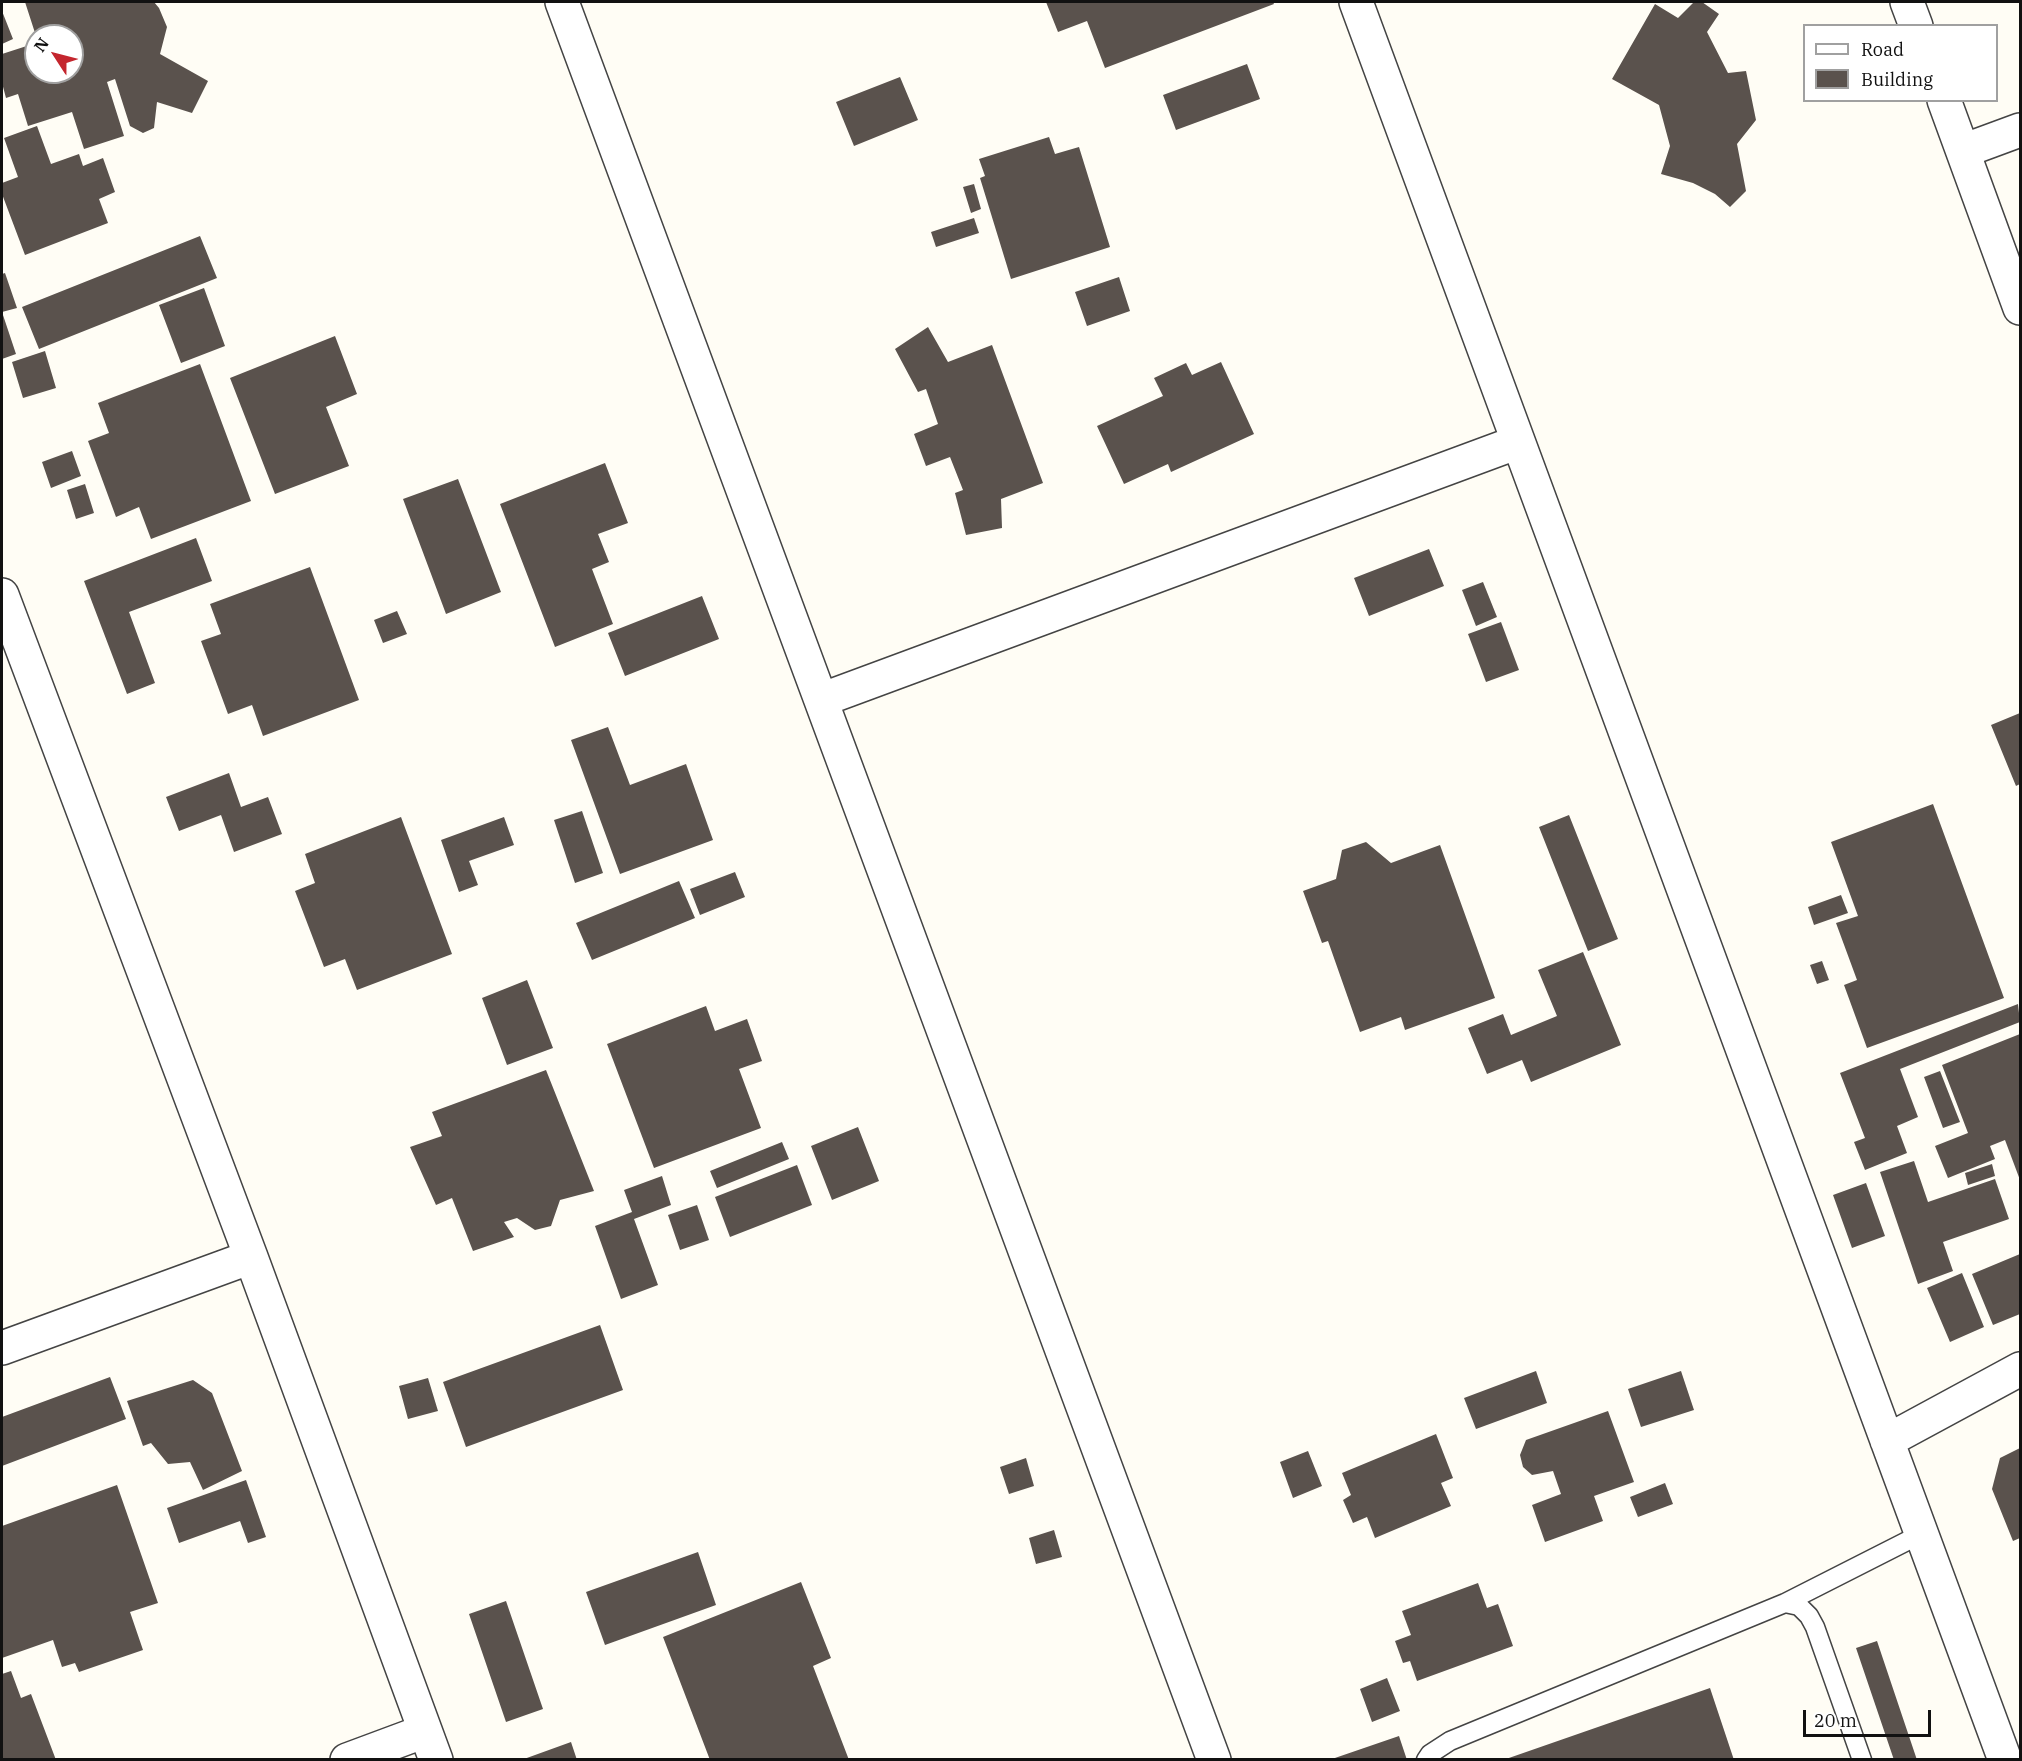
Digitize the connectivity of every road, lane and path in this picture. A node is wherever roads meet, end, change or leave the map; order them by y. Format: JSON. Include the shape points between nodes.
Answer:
{"nodes":[{"id":1,"x":562,"y":2,"type":"edge"},
{"id":2,"x":1356,"y":2,"type":"edge"},
{"id":3,"x":1907,"y":2,"type":"edge"},
{"id":4,"x":1915,"y":24,"type":"edge"},
{"id":5,"x":1945,"y":102,"type":"edge"},
{"id":6,"x":2020,"y":130,"type":"edge"},
{"id":7,"x":1963,"y":151,"type":"junction"},
{"id":8,"x":2020,"y":308,"type":"edge"},
{"id":9,"x":1518,"y":442,"type":"junction"},
{"id":10,"x":2,"y":595,"type":"edge"},
{"id":11,"x":821,"y":700,"type":"junction"},
{"id":12,"x":251,"y":1257,"type":"junction"},
{"id":13,"x":2,"y":1348,"type":"edge"},
{"id":14,"x":2020,"y":1369,"type":"edge"},
{"id":15,"x":1887,"y":1440,"type":"junction"},
{"id":16,"x":1921,"y":1534,"type":"junction"},
{"id":17,"x":1785,"y":1603,"type":"junction"},
{"id":18,"x":431,"y":1745,"type":"edge"},
{"id":19,"x":346,"y":1760,"type":"edge"},
{"id":20,"x":1214,"y":1760,"type":"edge"},
{"id":21,"x":1426,"y":1760,"type":"edge"},
{"id":22,"x":1862,"y":1760,"type":"edge"},
{"id":23,"x":2005,"y":1760,"type":"edge"}],
"edges":[{"from":1,"to":11,"type":"street"},
{"from":2,"to":9,"type":"street"},
{"from":3,"to":4,"type":"street"},
{"from":5,"to":7,"type":"street"},
{"from":6,"to":7,"type":"street"},
{"from":7,"to":8,"type":"street"},
{"from":9,"to":11,"type":"street"},
{"from":9,"to":15,"type":"street"},
{"from":10,"to":12,"type":"street"},
{"from":11,"to":20,"type":"street"},
{"from":12,"to":13,"type":"street"},
{"from":12,"to":18,"type":"street"},
{"from":14,"to":15,"type":"street"},
{"from":15,"to":16,"type":"street"},
{"from":16,"to":17,"type":"lane"},
{"from":16,"to":23,"type":"street"},
{"from":17,"to":21,"type":"lane","via":[[1450,1741]]},
{"from":17,"to":22,"type":"lane","via":[[1799,1606],[1815,1627]]},
{"from":18,"to":19,"type":"street"}]}
